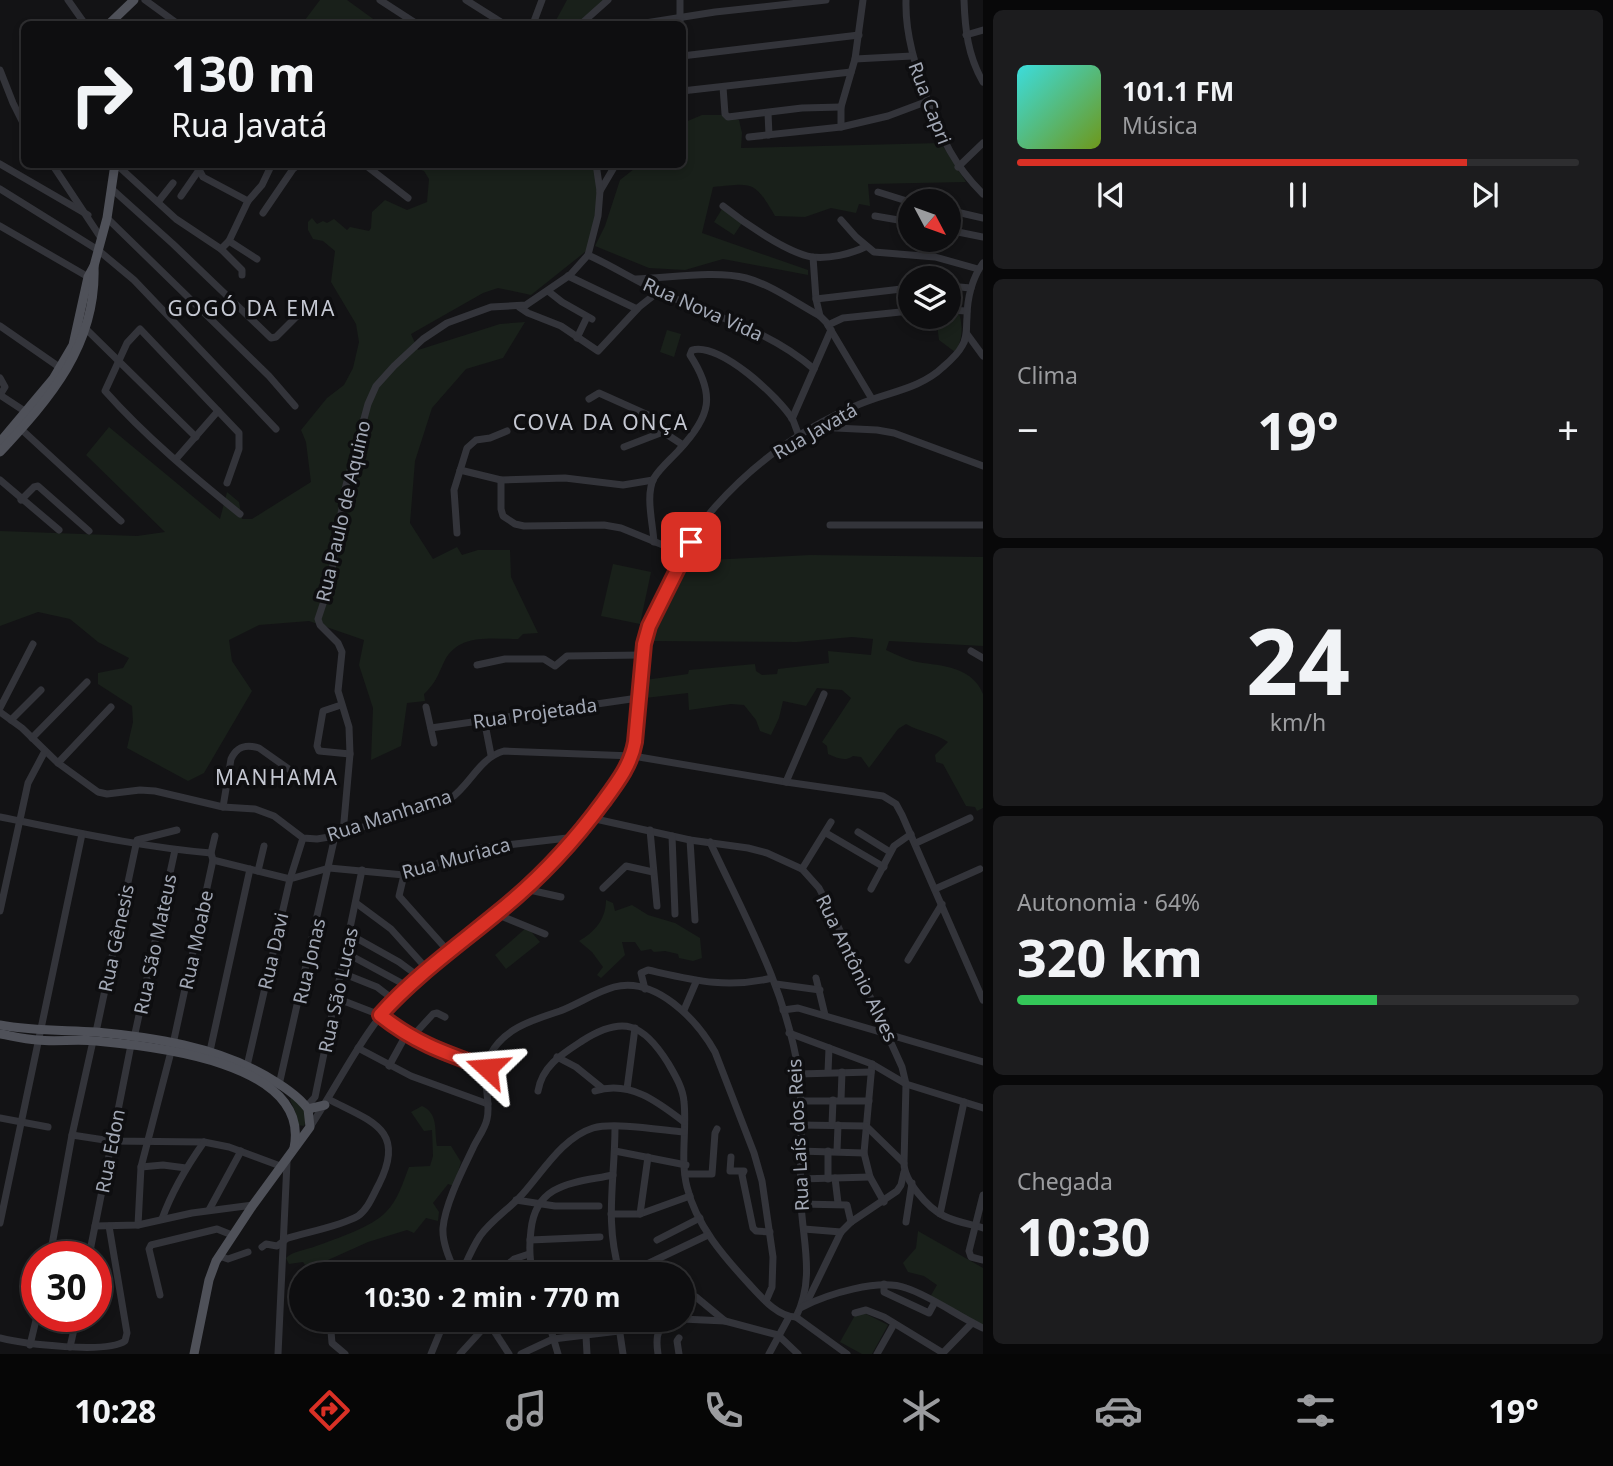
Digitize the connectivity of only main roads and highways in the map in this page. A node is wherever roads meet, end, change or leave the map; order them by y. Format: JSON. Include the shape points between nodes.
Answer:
{"nodes":[{"id":1,"x":134,"y":0,"type":"edge"},
{"id":2,"x":112,"y":21,"type":"edge"},
{"id":3,"x":116,"y":168,"type":"edge"},
{"id":4,"x":30,"y":414,"type":"junction"},
{"id":5,"x":0,"y":442,"type":"edge"},
{"id":6,"x":0,"y":452,"type":"edge"},
{"id":7,"x":0,"y":1026,"type":"edge"},
{"id":8,"x":0,"y":1034,"type":"edge"},
{"id":9,"x":38,"y":1036,"type":"junction"},
{"id":10,"x":172,"y":1048,"type":"junction"},
{"id":11,"x":289,"y":1091,"type":"junction"},
{"id":12,"x":282,"y":1099,"type":"junction"},
{"id":13,"x":326,"y":1102,"type":"road end"},
{"id":14,"x":307,"y":1107,"type":"junction"},
{"id":15,"x":310,"y":1127,"type":"junction"},
{"id":16,"x":296,"y":1130,"type":"junction"},
{"id":17,"x":287,"y":1160,"type":"junction"},
{"id":18,"x":194,"y":1354,"type":"edge"}],
"edges":[{"from":1,"to":2,"type":"main road"},
{"from":3,"to":4,"type":"main road","via":[[80,347]]},
{"from":4,"to":5,"type":"main road"},
{"from":4,"to":6,"type":"main road"},
{"from":7,"to":9,"type":"main road"},
{"from":8,"to":9,"type":"main road"},
{"from":9,"to":10,"type":"main road","via":[[94,1037]]},
{"from":10,"to":11,"type":"main road","via":[[210,1051]]},
{"from":10,"to":12,"type":"main road","via":[[235,1068]]},
{"from":11,"to":12,"type":"main road"},
{"from":11,"to":14,"type":"main road"},
{"from":12,"to":16,"type":"main road"},
{"from":13,"to":14,"type":"main road"},
{"from":14,"to":15,"type":"main road"},
{"from":15,"to":16,"type":"main road"},
{"from":15,"to":17,"type":"main road"},
{"from":16,"to":17,"type":"main road"},
{"from":17,"to":18,"type":"main road","via":[[219,1256],[209,1279]]}]}
